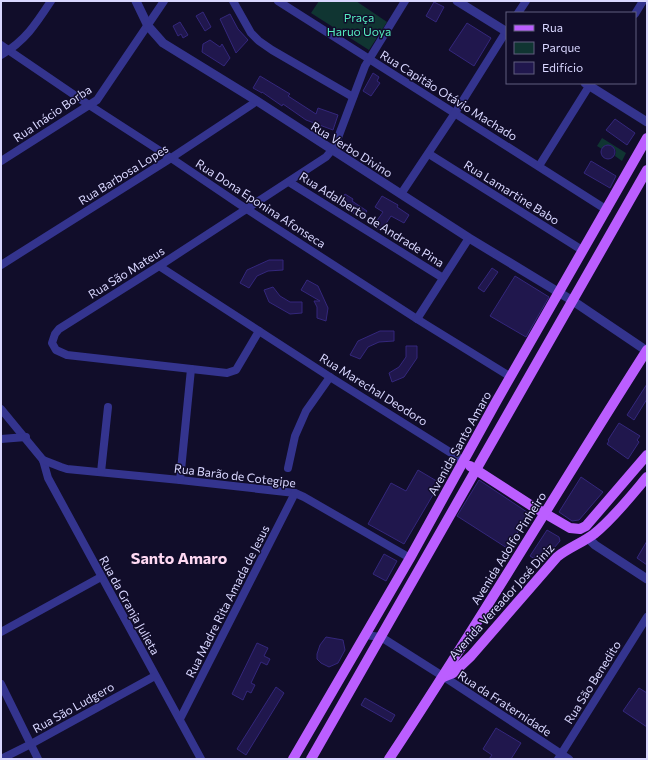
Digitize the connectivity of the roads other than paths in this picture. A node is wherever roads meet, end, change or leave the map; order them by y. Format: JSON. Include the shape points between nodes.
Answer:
{"nodes":[{"id":1,"x":51,"y":1,"type":"edge"},
{"id":2,"x":136,"y":1,"type":"edge"},
{"id":3,"x":164,"y":1,"type":"edge"},
{"id":4,"x":233,"y":1,"type":"edge"},
{"id":5,"x":405,"y":1,"type":"edge"},
{"id":6,"x":457,"y":1,"type":"edge"},
{"id":7,"x":526,"y":1,"type":"edge"},
{"id":8,"x":281,"y":2,"type":"edge"},
{"id":9,"x":642,"y":4,"type":"edge"},
{"id":10,"x":519,"y":12,"type":"edge"},
{"id":11,"x":636,"y":13,"type":"edge"},
{"id":12,"x":148,"y":26,"type":"junction"},
{"id":13,"x":506,"y":30,"type":"edge"},
{"id":14,"x":506,"y":33,"type":"edge"},
{"id":15,"x":1,"y":45,"type":"edge"},
{"id":16,"x":5,"y":53,"type":"edge"},
{"id":17,"x":369,"y":59,"type":"junction"},
{"id":18,"x":589,"y":84,"type":"edge"},
{"id":19,"x":353,"y":97,"type":"junction"},
{"id":20,"x":257,"y":101,"type":"junction"},
{"id":21,"x":89,"y":105,"type":"junction"},
{"id":22,"x":455,"y":114,"type":"junction"},
{"id":23,"x":647,"y":122,"type":"edge"},
{"id":24,"x":647,"y":138,"type":"edge"},
{"id":25,"x":332,"y":150,"type":"junction"},
{"id":26,"x":429,"y":154,"type":"junction"},
{"id":27,"x":171,"y":158,"type":"junction"},
{"id":28,"x":1,"y":161,"type":"edge"},
{"id":29,"x":539,"y":166,"type":"junction"},
{"id":30,"x":647,"y":170,"type":"edge"},
{"id":31,"x":289,"y":182,"type":"junction"},
{"id":32,"x":401,"y":194,"type":"junction"},
{"id":33,"x":247,"y":209,"type":"junction"},
{"id":34,"x":607,"y":210,"type":"junction"},
{"id":35,"x":469,"y":238,"type":"junction"},
{"id":36,"x":582,"y":250,"type":"junction"},
{"id":37,"x":1,"y":264,"type":"edge"},
{"id":38,"x":159,"y":266,"type":"junction"},
{"id":39,"x":443,"y":278,"type":"junction"},
{"id":40,"x":560,"y":293,"type":"junction"},
{"id":41,"x":573,"y":301,"type":"junction"},
{"id":42,"x":417,"y":319,"type":"junction"},
{"id":43,"x":259,"y":331,"type":"junction"},
{"id":44,"x":647,"y":350,"type":"edge"},
{"id":45,"x":191,"y":369,"type":"junction"},
{"id":46,"x":330,"y":377,"type":"junction"},
{"id":47,"x":511,"y":377,"type":"junction"},
{"id":48,"x":108,"y":407,"type":"dead end"},
{"id":49,"x":1,"y":409,"type":"edge"},
{"id":50,"x":26,"y":437,"type":"junction"},
{"id":51,"x":1,"y":439,"type":"edge"},
{"id":52,"x":647,"y":455,"type":"edge"},
{"id":53,"x":43,"y":460,"type":"junction"},
{"id":54,"x":464,"y":461,"type":"junction"},
{"id":55,"x":288,"y":468,"type":"dead end"},
{"id":56,"x":476,"y":469,"type":"junction"},
{"id":57,"x":101,"y":472,"type":"junction"},
{"id":58,"x":647,"y":477,"type":"edge"},
{"id":59,"x":180,"y":480,"type":"junction"},
{"id":60,"x":295,"y":493,"type":"junction"},
{"id":61,"x":545,"y":514,"type":"junction"},
{"id":62,"x":588,"y":538,"type":"junction"},
{"id":63,"x":410,"y":558,"type":"junction"},
{"id":64,"x":101,"y":576,"type":"junction"},
{"id":65,"x":647,"y":579,"type":"edge"},
{"id":66,"x":647,"y":617,"type":"edge"},
{"id":67,"x":1,"y":632,"type":"edge"},
{"id":68,"x":365,"y":635,"type":"junction"},
{"id":69,"x":380,"y":637,"type":"junction"},
{"id":70,"x":156,"y":676,"type":"junction"},
{"id":71,"x":443,"y":677,"type":"junction"},
{"id":72,"x":1,"y":684,"type":"edge"},
{"id":73,"x":180,"y":719,"type":"junction"},
{"id":74,"x":30,"y":744,"type":"junction"},
{"id":75,"x":559,"y":756,"type":"edge"},
{"id":76,"x":1,"y":759,"type":"edge"},
{"id":77,"x":38,"y":759,"type":"edge"},
{"id":78,"x":201,"y":759,"type":"edge"},
{"id":79,"x":293,"y":759,"type":"edge"},
{"id":80,"x":311,"y":759,"type":"edge"},
{"id":81,"x":389,"y":759,"type":"edge"},
{"id":82,"x":569,"y":759,"type":"edge"}],
"edges":[{"from":1,"to":16,"type":"street","via":[[28,34]]},
{"from":2,"to":12,"type":"street","name":"Rua Verbo Divino"},
{"from":3,"to":12,"type":"street","name":"Rua Inácio Borba"},
{"from":4,"to":19,"type":"street","via":[[251,33],[259,41]]},
{"from":5,"to":17,"type":"street","name":"Rua São Mateus"},
{"from":6,"to":13,"type":"street"},
{"from":7,"to":10,"type":"street"},
{"from":8,"to":17,"type":"street","name":"Rua Capitão Otávio Machado"},
{"from":9,"to":11,"type":"street"},
{"from":12,"to":20,"type":"street","name":"Rua Verbo Divino","via":[[163,43]]},
{"from":12,"to":21,"type":"street","name":"Rua Inácio Borba","via":[[97,100]]},
{"from":14,"to":22,"type":"street"},
{"from":15,"to":16,"type":"street","name":"Rua Dona Eponina Afonseca"},
{"from":16,"to":21,"type":"street","name":"Rua Dona Eponina Afonseca"},
{"from":17,"to":19,"type":"street","name":"Rua São Mateus"},
{"from":17,"to":22,"type":"street","name":"Rua Capitão Otávio Machado"},
{"from":18,"to":23,"type":"street"},
{"from":18,"to":29,"type":"street"},
{"from":19,"to":25,"type":"street","name":"Rua São Mateus"},
{"from":20,"to":25,"type":"street","name":"Rua Verbo Divino"},
{"from":20,"to":27,"type":"street","name":"Rua Barbosa Lopes"},
{"from":21,"to":27,"type":"street","name":"Rua Dona Eponina Afonseca"},
{"from":21,"to":28,"type":"street","name":"Rua Inácio Borba"},
{"from":22,"to":26,"type":"street"},
{"from":22,"to":29,"type":"street","name":"Rua Capitão Otávio Machado"},
{"from":24,"to":34,"type":"main road","name":"Avenida Santo Amaro"},
{"from":25,"to":31,"type":"street","name":"Rua São Mateus","via":[[326,157]]},
{"from":25,"to":32,"type":"street","name":"Rua Verbo Divino"},
{"from":26,"to":32,"type":"street"},
{"from":26,"to":36,"type":"street","name":"Rua Lamartine Babo"},
{"from":27,"to":33,"type":"street","name":"Rua Dona Eponina Afonseca"},
{"from":27,"to":37,"type":"street","name":"Rua Barbosa Lopes"},
{"from":29,"to":34,"type":"street","name":"Rua Capitão Otávio Machado"},
{"from":30,"to":41,"type":"main road"},
{"from":31,"to":33,"type":"street","name":"Rua São Mateus"},
{"from":31,"to":39,"type":"street","name":"Rua Adalberto de Andrade Pina"},
{"from":32,"to":35,"type":"street","name":"Rua Verbo Divino"},
{"from":33,"to":38,"type":"street","name":"Rua São Mateus"},
{"from":33,"to":42,"type":"street","name":"Rua Dona Eponina Afonseca"},
{"from":34,"to":36,"type":"main road","name":"Avenida Santo Amaro"},
{"from":35,"to":39,"type":"street"},
{"from":35,"to":40,"type":"street","name":"Rua Verbo Divino"},
{"from":36,"to":40,"type":"main road","name":"Avenida Santo Amaro"},
{"from":38,"to":43,"type":"street","name":"Rua Marechal Deodoro"},
{"from":38,"to":45,"type":"street","name":"Rua São Mateus","via":[[59,329],[52,342],[56,350],[67,355]]},
{"from":39,"to":42,"type":"street"},
{"from":40,"to":41,"type":"street","name":"Rua Verbo Divino"},
{"from":40,"to":47,"type":"main road","name":"Avenida Santo Amaro"},
{"from":41,"to":44,"type":"street","name":"Rua Verbo Divino"},
{"from":41,"to":56,"type":"main road"},
{"from":42,"to":47,"type":"street","name":"Rua Dona Eponina Afonseca"},
{"from":43,"to":45,"type":"street","name":"Rua São Mateus","via":[[234,371],[227,373]]},
{"from":43,"to":46,"type":"street","name":"Rua Marechal Deodoro"},
{"from":44,"to":61,"type":"main road","name":"Avenida Adolfo Pinheiro"},
{"from":45,"to":59,"type":"street"},
{"from":46,"to":54,"type":"street","name":"Rua Marechal Deodoro"},
{"from":46,"to":55,"type":"street","via":[[306,411],[295,436]]},
{"from":47,"to":54,"type":"main road","name":"Avenida Santo Amaro"},
{"from":48,"to":57,"type":"street"},
{"from":49,"to":50,"type":"street"},
{"from":50,"to":51,"type":"street"},
{"from":50,"to":53,"type":"street"},
{"from":52,"to":61,"type":"main road","name":"Rua Marechal Deodoro","via":[[586,526],[570,528]]},
{"from":53,"to":57,"type":"street","name":"Rua Barão de Cotegipe","via":[[61,467]]},
{"from":53,"to":64,"type":"street","name":"Rua da Granja Julieta","via":[[48,478]]},
{"from":54,"to":56,"type":"main road","name":"Rua Marechal Deodoro"},
{"from":54,"to":63,"type":"main road","name":"Avenida Santo Amaro"},
{"from":56,"to":61,"type":"main road","name":"Rua Marechal Deodoro"},
{"from":56,"to":69,"type":"main road"},
{"from":57,"to":59,"type":"street","name":"Rua Barão de Cotegipe"},
{"from":58,"to":62,"type":"main road","name":"Avenida Vereador José Diniz"},
{"from":59,"to":60,"type":"street","name":"Rua Barão de Cotegipe"},
{"from":60,"to":63,"type":"street","name":"Rua Barão de Cotegipe"},
{"from":60,"to":73,"type":"street","name":"Rua Madre Rita Amada de Jesus"},
{"from":61,"to":71,"type":"main road","name":"Avenida Adolfo Pinheiro"},
{"from":62,"to":65,"type":"street"},
{"from":62,"to":71,"type":"main road","name":"Avenida Vereador José Diniz","via":[[556,557],[471,656],[453,673]]},
{"from":63,"to":68,"type":"main road","name":"Avenida Santo Amaro"},
{"from":64,"to":67,"type":"street"},
{"from":64,"to":70,"type":"street","name":"Rua da Granja Julieta"},
{"from":66,"to":75,"type":"street","name":"Rua São Benedito"},
{"from":68,"to":69,"type":"street","name":"Rua da Fraternidade"},
{"from":68,"to":79,"type":"main road","name":"Avenida Santo Amaro"},
{"from":69,"to":71,"type":"street","name":"Rua da Fraternidade"},
{"from":69,"to":80,"type":"main road"},
{"from":70,"to":73,"type":"street","name":"Rua da Granja Julieta"},
{"from":70,"to":74,"type":"street","name":"Rua São Ludgero"},
{"from":71,"to":75,"type":"street","name":"Rua da Fraternidade"},
{"from":71,"to":81,"type":"main road","name":"Avenida Adolfo Pinheiro"},
{"from":72,"to":74,"type":"street"},
{"from":73,"to":78,"type":"street","name":"Rua da Granja Julieta"},
{"from":74,"to":76,"type":"street","name":"Rua São Ludgero"},
{"from":74,"to":77,"type":"street"},
{"from":75,"to":82,"type":"street","name":"Rua da Fraternidade"}]}
